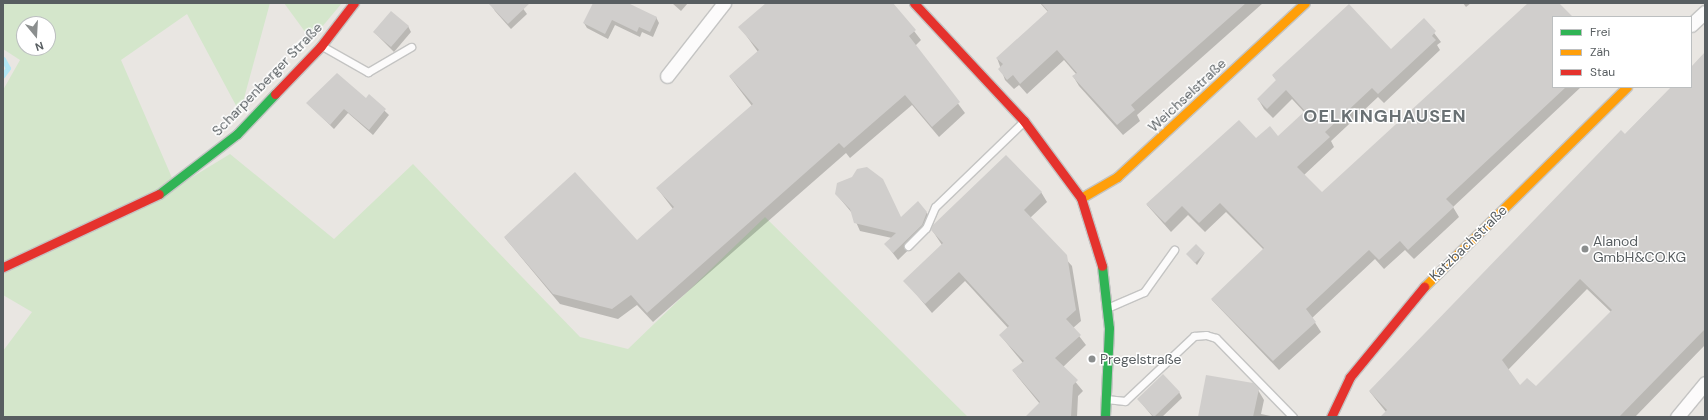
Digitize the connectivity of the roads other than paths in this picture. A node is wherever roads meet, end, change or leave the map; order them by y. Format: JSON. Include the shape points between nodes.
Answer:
{"nodes":[{"id":1,"x":354,"y":3,"type":"edge"},
{"id":2,"x":724,"y":3,"type":"edge"},
{"id":3,"x":914,"y":3,"type":"edge"},
{"id":4,"x":1306,"y":3,"type":"edge"},
{"id":5,"x":1705,"y":12,"type":"edge"},
{"id":6,"x":1692,"y":24,"type":"edge"},
{"id":7,"x":321,"y":46,"type":"junction"},
{"id":8,"x":411,"y":46,"type":"dead end"},
{"id":9,"x":667,"y":76,"type":"dead end"},
{"id":10,"x":1626,"y":88,"type":"edge"},
{"id":11,"x":1024,"y":121,"type":"junction"},
{"id":12,"x":1081,"y":198,"type":"junction"},
{"id":13,"x":908,"y":246,"type":"dead end"},
{"id":14,"x":1174,"y":250,"type":"dead end"},
{"id":15,"x":3,"y":267,"type":"edge"},
{"id":16,"x":1107,"y":308,"type":"junction"},
{"id":17,"x":1704,"y":387,"type":"edge"},
{"id":18,"x":1106,"y":399,"type":"junction"},
{"id":19,"x":1105,"y":417,"type":"edge"},
{"id":20,"x":1293,"y":417,"type":"edge"},
{"id":21,"x":1331,"y":417,"type":"edge"},
{"id":22,"x":1677,"y":417,"type":"edge"}],
"edges":[{"from":1,"to":7,"type":"street","name":"Scharpenberger Straße"},
{"from":2,"to":9,"type":"street"},
{"from":3,"to":11,"type":"street"},
{"from":4,"to":12,"type":"street","name":"Weichselstraße","via":[[1117,177]]},
{"from":5,"to":6,"type":"street"},
{"from":7,"to":8,"type":"lane","via":[[368,72]]},
{"from":7,"to":15,"type":"street","name":"Scharpenberger Straße","via":[[237,134],[169,189]]},
{"from":10,"to":21,"type":"street","name":"Katzbachstraße","via":[[1428,282],[1350,377]]},
{"from":11,"to":12,"type":"street"},
{"from":11,"to":13,"type":"lane","via":[[935,207],[926,228]]},
{"from":12,"to":16,"type":"street","via":[[1102,264]]},
{"from":14,"to":16,"type":"lane","via":[[1144,292]]},
{"from":16,"to":18,"type":"street"},
{"from":17,"to":22,"type":"street"},
{"from":18,"to":19,"type":"street"},
{"from":18,"to":20,"type":"lane","via":[[1125,401],[1194,336],[1206,334],[1216,338]]}]}
